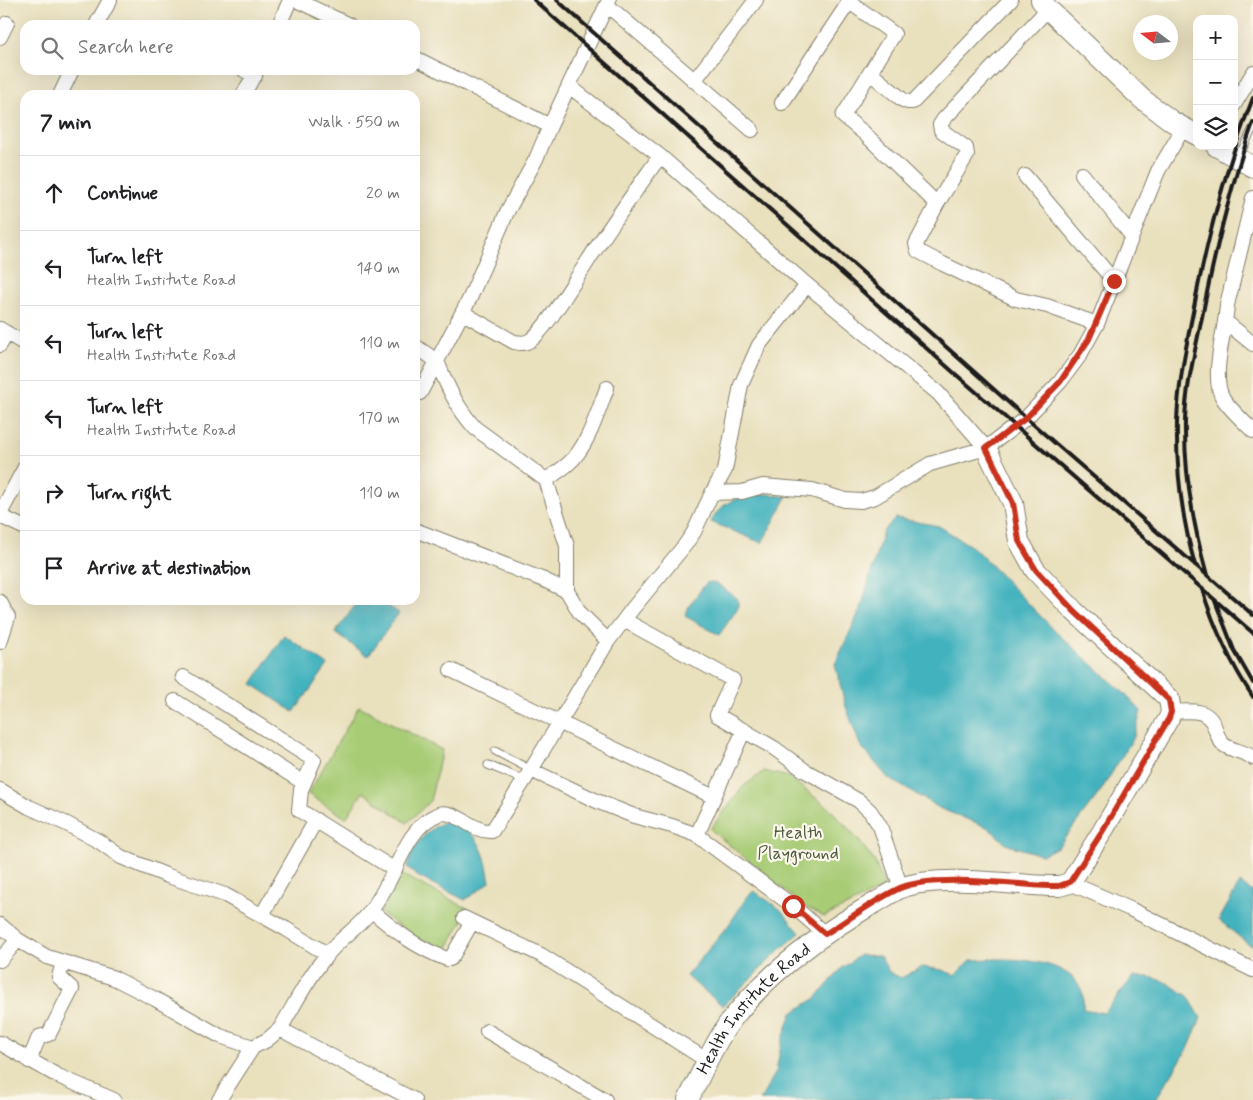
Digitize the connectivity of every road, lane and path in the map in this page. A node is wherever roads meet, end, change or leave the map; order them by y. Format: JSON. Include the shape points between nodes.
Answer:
{"nodes":[{"id":1,"x":110,"y":0,"type":"edge"},
{"id":2,"x":290,"y":0,"type":"edge"},
{"id":3,"x":296,"y":0,"type":"edge"},
{"id":4,"x":756,"y":0,"type":"edge"},
{"id":5,"x":1011,"y":0,"type":"edge"},
{"id":6,"x":848,"y":1,"type":"edge"},
{"id":7,"x":608,"y":2,"type":"edge"},
{"id":8,"x":1045,"y":4,"type":"edge"},
{"id":9,"x":99,"y":20,"type":"edge"},
{"id":10,"x":281,"y":20,"type":"edge"},
{"id":11,"x":338,"y":20,"type":"edge"},
{"id":12,"x":7,"y":23,"type":"dead end"},
{"id":13,"x":0,"y":37,"type":"edge"},
{"id":14,"x":420,"y":61,"type":"edge"},
{"id":15,"x":870,"y":73,"type":"junction"},
{"id":16,"x":1253,"y":73,"type":"edge"},
{"id":17,"x":70,"y":75,"type":"edge"},
{"id":18,"x":251,"y":75,"type":"edge"},
{"id":19,"x":694,"y":81,"type":"junction"},
{"id":20,"x":569,"y":86,"type":"junction"},
{"id":21,"x":62,"y":90,"type":"edge"},
{"id":22,"x":245,"y":90,"type":"edge"},
{"id":23,"x":1238,"y":98,"type":"edge"},
{"id":24,"x":782,"y":103,"type":"dead end"},
{"id":25,"x":550,"y":126,"type":"junction"},
{"id":26,"x":1253,"y":128,"type":"edge"},
{"id":27,"x":752,"y":130,"type":"dead end"},
{"id":28,"x":1190,"y":131,"type":"edge"},
{"id":29,"x":1223,"y":150,"type":"edge"},
{"id":30,"x":660,"y":156,"type":"junction"},
{"id":31,"x":1246,"y":163,"type":"edge"},
{"id":32,"x":1082,"y":174,"type":"dead end"},
{"id":33,"x":1025,"y":176,"type":"dead end"},
{"id":34,"x":1253,"y":198,"type":"edge"},
{"id":35,"x":937,"y":204,"type":"junction"},
{"id":36,"x":1132,"y":236,"type":"junction"},
{"id":37,"x":1114,"y":281,"type":"junction"},
{"id":38,"x":807,"y":286,"type":"junction"},
{"id":39,"x":463,"y":313,"type":"junction"},
{"id":40,"x":1226,"y":322,"type":"junction"},
{"id":41,"x":1097,"y":324,"type":"junction"},
{"id":42,"x":2,"y":336,"type":"edge"},
{"id":43,"x":20,"y":342,"type":"edge"},
{"id":44,"x":1253,"y":344,"type":"edge"},
{"id":45,"x":420,"y":349,"type":"edge"},
{"id":46,"x":437,"y":361,"type":"junction"},
{"id":47,"x":607,"y":388,"type":"dead end"},
{"id":48,"x":420,"y":393,"type":"edge"},
{"id":49,"x":1253,"y":431,"type":"edge"},
{"id":50,"x":986,"y":448,"type":"junction"},
{"id":51,"x":20,"y":477,"type":"edge"},
{"id":52,"x":546,"y":480,"type":"junction"},
{"id":53,"x":712,"y":493,"type":"junction"},
{"id":54,"x":0,"y":515,"type":"edge"},
{"id":55,"x":20,"y":525,"type":"edge"},
{"id":56,"x":420,"y":532,"type":"edge"},
{"id":57,"x":568,"y":591,"type":"junction"},
{"id":58,"x":0,"y":602,"type":"edge"},
{"id":59,"x":624,"y":620,"type":"junction"},
{"id":60,"x":608,"y":641,"type":"junction"},
{"id":61,"x":0,"y":642,"type":"edge"},
{"id":62,"x":451,"y":670,"type":"dead end"},
{"id":63,"x":183,"y":677,"type":"dead end"},
{"id":64,"x":175,"y":701,"type":"dead end"},
{"id":65,"x":1171,"y":712,"type":"junction"},
{"id":66,"x":560,"y":723,"type":"junction"},
{"id":67,"x":744,"y":730,"type":"junction"},
{"id":68,"x":495,"y":751,"type":"dead end"},
{"id":69,"x":1253,"y":758,"type":"edge"},
{"id":70,"x":488,"y":765,"type":"dead end"},
{"id":71,"x":528,"y":775,"type":"junction"},
{"id":72,"x":304,"y":783,"type":"junction"},
{"id":73,"x":0,"y":790,"type":"edge"},
{"id":74,"x":714,"y":797,"type":"junction"},
{"id":75,"x":316,"y":820,"type":"junction"},
{"id":76,"x":697,"y":835,"type":"junction"},
{"id":77,"x":395,"y":870,"type":"junction"},
{"id":78,"x":1070,"y":882,"type":"junction"},
{"id":79,"x":901,"y":888,"type":"junction"},
{"id":80,"x":371,"y":910,"type":"junction"},
{"id":81,"x":262,"y":915,"type":"junction"},
{"id":82,"x":0,"y":925,"type":"edge"},
{"id":83,"x":825,"y":934,"type":"junction"},
{"id":84,"x":18,"y":940,"type":"junction"},
{"id":85,"x":327,"y":954,"type":"junction"},
{"id":86,"x":0,"y":960,"type":"edge"},
{"id":87,"x":63,"y":962,"type":"junction"},
{"id":88,"x":1253,"y":970,"type":"edge"},
{"id":89,"x":280,"y":1029,"type":"junction"},
{"id":90,"x":488,"y":1031,"type":"dead end"},
{"id":91,"x":0,"y":1043,"type":"edge"},
{"id":92,"x":253,"y":1047,"type":"junction"},
{"id":93,"x":29,"y":1061,"type":"junction"},
{"id":94,"x":708,"y":1061,"type":"junction"},
{"id":95,"x":114,"y":1100,"type":"edge"},
{"id":96,"x":219,"y":1100,"type":"edge"},
{"id":97,"x":413,"y":1100,"type":"edge"},
{"id":98,"x":605,"y":1100,"type":"edge"},
{"id":99,"x":688,"y":1100,"type":"edge"}],
"edges":[{"from":1,"to":9,"type":"street"},
{"from":2,"to":10,"type":"street"},
{"from":3,"to":11,"type":"street"},
{"from":4,"to":19,"type":"street"},
{"from":5,"to":15,"type":"street","via":[[913,102],[903,100]]},
{"from":6,"to":15,"type":"street","via":[[894,34]]},
{"from":6,"to":24,"type":"street"},
{"from":7,"to":19,"type":"street"},
{"from":7,"to":20,"type":"street"},
{"from":8,"to":28,"type":"street","via":[[1142,99]]},
{"from":8,"to":35,"type":"street","via":[[940,125],[941,130],[966,148],[967,155]]},
{"from":12,"to":13,"type":"street"},
{"from":14,"to":25,"type":"street"},
{"from":15,"to":35,"type":"street","via":[[843,116]]},
{"from":16,"to":23,"type":"street"},
{"from":17,"to":21,"type":"street"},
{"from":18,"to":22,"type":"street"},
{"from":19,"to":27,"type":"street"},
{"from":20,"to":25,"type":"street"},
{"from":20,"to":30,"type":"street"},
{"from":25,"to":39,"type":"street","via":[[536,160],[507,212]]},
{"from":26,"to":31,"type":"lane"},
{"from":28,"to":36,"type":"street","via":[[1158,171]]},
{"from":29,"to":31,"type":"street"},
{"from":30,"to":38,"type":"street"},
{"from":30,"to":39,"type":"street","via":[[562,301],[530,340],[523,343],[504,338]]},
{"from":32,"to":36,"type":"street"},
{"from":33,"to":37,"type":"street"},
{"from":34,"to":40,"type":"street","via":[[1227,305]]},
{"from":35,"to":41,"type":"street","via":[[916,244],[918,251],[1016,298]]},
{"from":36,"to":37,"type":"street"},
{"from":37,"to":41,"type":"street"},
{"from":38,"to":50,"type":"street","via":[[938,394]]},
{"from":38,"to":53,"type":"street","via":[[759,345],[740,385],[724,470]]},
{"from":39,"to":46,"type":"street"},
{"from":40,"to":44,"type":"street"},
{"from":40,"to":49,"type":"street","via":[[1217,379],[1222,399]]},
{"from":41,"to":50,"type":"street","via":[[1080,356],[1060,382],[1026,418]]},
{"from":42,"to":43,"type":"street"},
{"from":45,"to":46,"type":"street"},
{"from":46,"to":48,"type":"street"},
{"from":46,"to":52,"type":"street","via":[[454,401],[475,428]]},
{"from":47,"to":52,"type":"street","via":[[588,436],[578,452]]},
{"from":50,"to":53,"type":"street","via":[[930,464],[875,497],[861,501],[845,500],[812,490],[763,486],[742,492]]},
{"from":50,"to":65,"type":"street","via":[[1013,503],[1019,541],[1036,570],[1074,611],[1169,700]]},
{"from":51,"to":54,"type":"street"},
{"from":52,"to":57,"type":"street","via":[[567,546]]},
{"from":53,"to":59,"type":"street","via":[[685,545]]},
{"from":54,"to":55,"type":"street"},
{"from":56,"to":57,"type":"street"},
{"from":57,"to":60,"type":"street","via":[[580,613]]},
{"from":58,"to":61,"type":"street","via":[[8,617]]},
{"from":59,"to":60,"type":"street"},
{"from":59,"to":67,"type":"street","via":[[733,680],[716,714]]},
{"from":60,"to":66,"type":"street"},
{"from":62,"to":66,"type":"street"},
{"from":63,"to":72,"type":"street","via":[[314,760]]},
{"from":64,"to":72,"type":"street"},
{"from":65,"to":69,"type":"street","via":[[1189,711],[1210,717],[1220,741]]},
{"from":65,"to":78,"type":"street"},
{"from":66,"to":71,"type":"street"},
{"from":66,"to":74,"type":"street"},
{"from":67,"to":74,"type":"street"},
{"from":67,"to":79,"type":"street","via":[[870,811],[880,826]]},
{"from":68,"to":71,"type":"lane"},
{"from":70,"to":71,"type":"lane"},
{"from":71,"to":76,"type":"street","via":[[634,816]]},
{"from":71,"to":77,"type":"street","via":[[492,831],[484,832],[449,814],[440,814],[411,837]]},
{"from":72,"to":75,"type":"street","via":[[299,810]]},
{"from":73,"to":81,"type":"street","via":[[100,842],[121,857],[225,894]]},
{"from":74,"to":76,"type":"street"},
{"from":75,"to":77,"type":"street"},
{"from":75,"to":81,"type":"street"},
{"from":76,"to":83,"type":"street","via":[[793,906]]},
{"from":77,"to":80,"type":"street"},
{"from":78,"to":79,"type":"street","name":"Health Institute Road","via":[[1059,886],[938,882]]},
{"from":78,"to":88,"type":"street"},
{"from":79,"to":83,"type":"street","name":"Health Institute Road"},
{"from":80,"to":85,"type":"street"},
{"from":80,"to":94,"type":"street","via":[[412,943],[447,959],[453,956],[468,920],[541,955]]},
{"from":81,"to":85,"type":"street"},
{"from":82,"to":84,"type":"street"},
{"from":83,"to":94,"type":"street","name":"Health Institute Road","via":[[753,995],[728,1024]]},
{"from":84,"to":86,"type":"street"},
{"from":84,"to":87,"type":"street","via":[[47,957]]},
{"from":85,"to":89,"type":"street"},
{"from":87,"to":92,"type":"street","via":[[114,978],[220,1036]]},
{"from":87,"to":93,"type":"street","via":[[59,977],[72,989],[49,1034],[40,1038]]},
{"from":89,"to":92,"type":"street"},
{"from":89,"to":97,"type":"street"},
{"from":90,"to":98,"type":"street"},
{"from":91,"to":93,"type":"street"},
{"from":92,"to":96,"type":"street"},
{"from":93,"to":95,"type":"street"},
{"from":94,"to":99,"type":"street","name":"Health Institute Road"}]}
